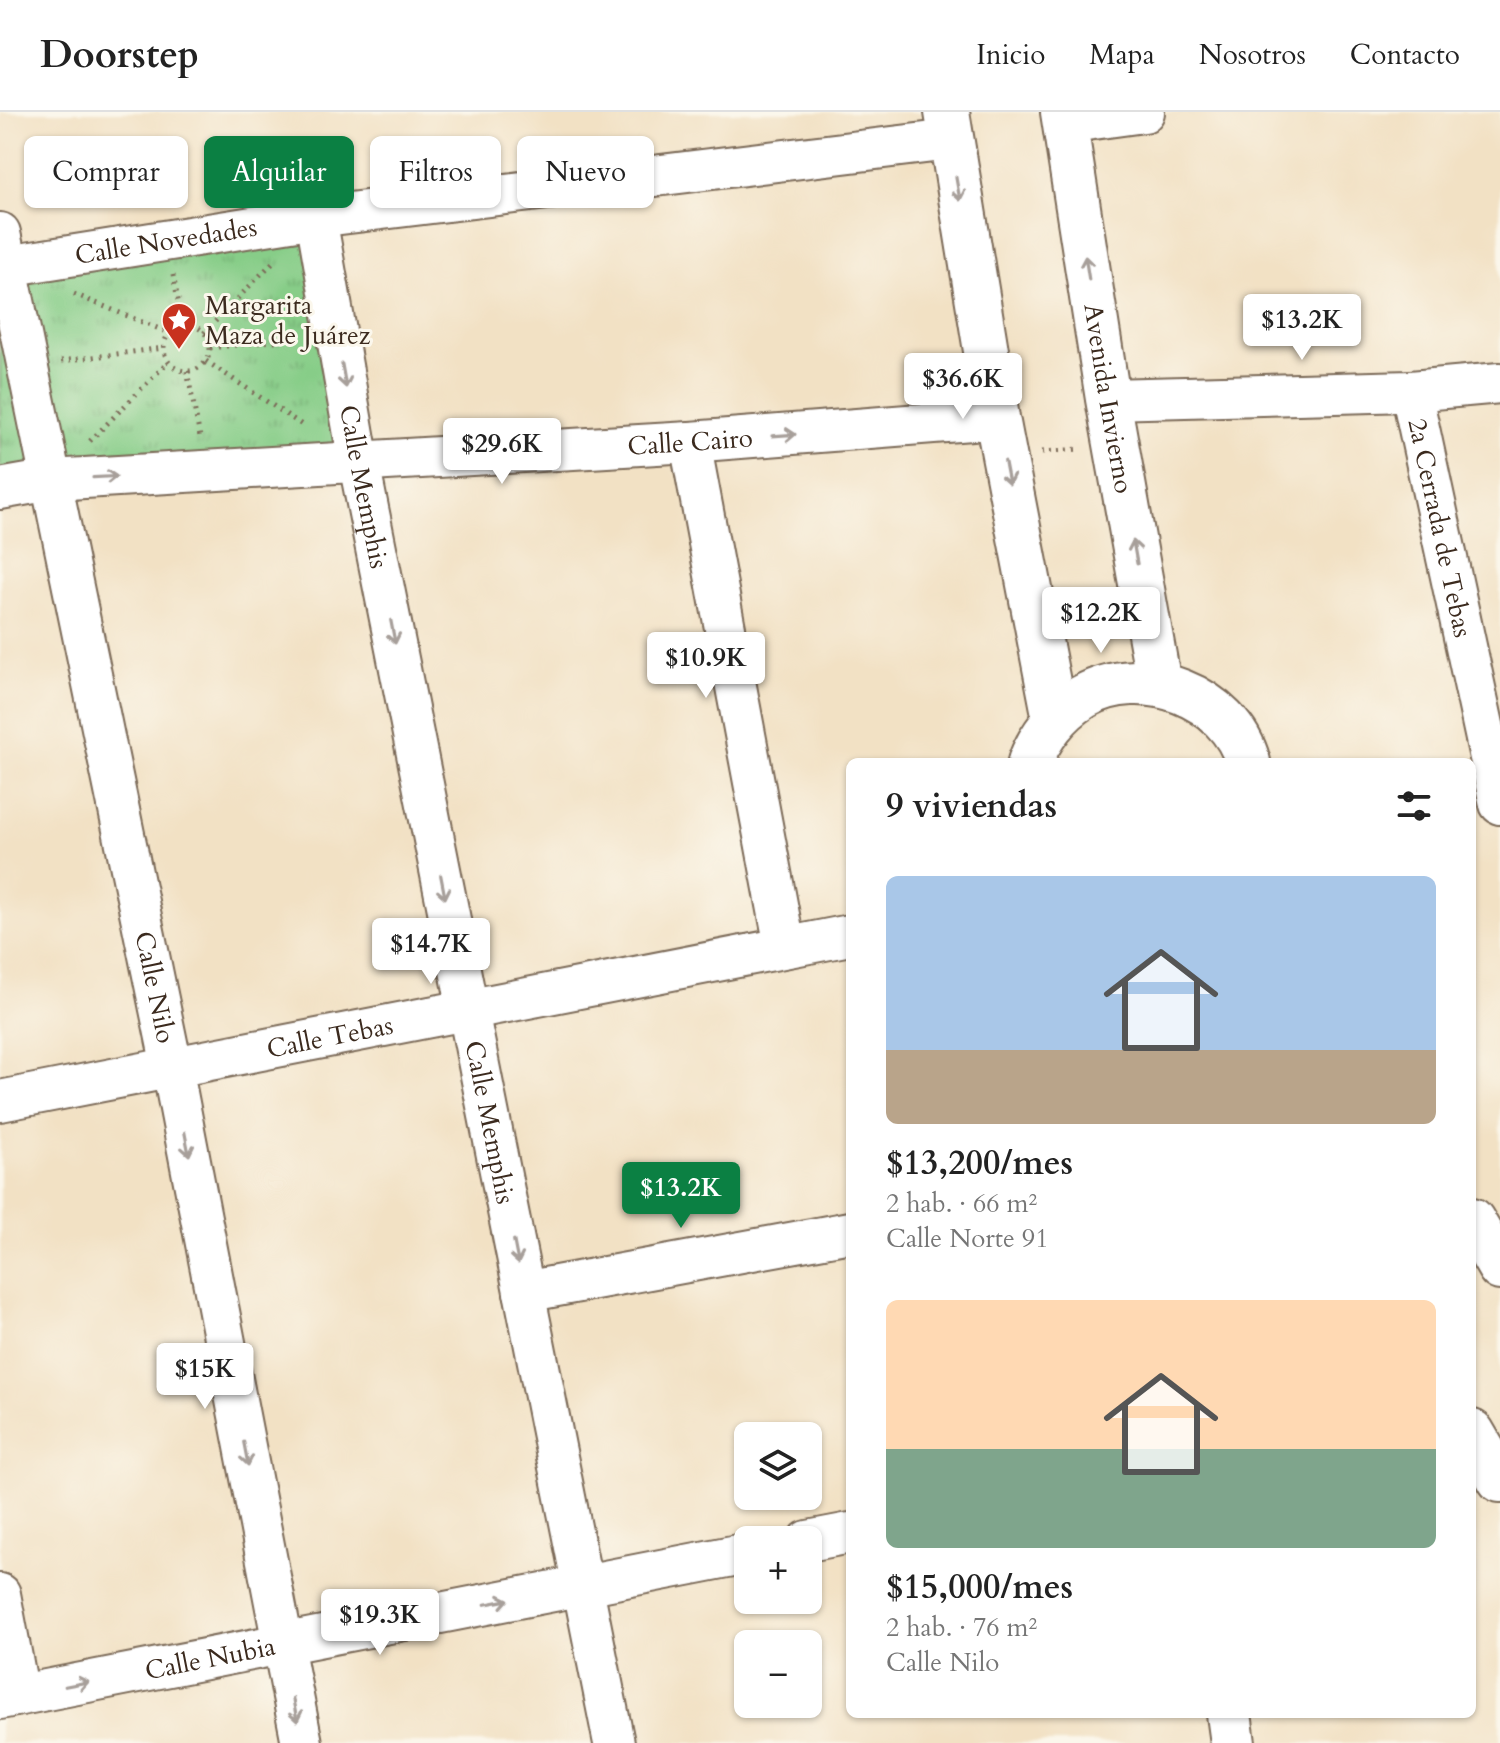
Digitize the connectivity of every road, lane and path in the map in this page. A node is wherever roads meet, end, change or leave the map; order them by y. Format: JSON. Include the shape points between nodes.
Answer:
{"nodes":[{"id":1,"x":1144,"y":112,"type":"edge"},
{"id":2,"x":1063,"y":118,"type":"edge"},
{"id":3,"x":948,"y":126,"type":"edge"},
{"id":4,"x":316,"y":217,"type":"junction"},
{"id":5,"x":281,"y":253,"type":"dead end"},
{"id":6,"x":2,"y":255,"type":"edge"},
{"id":7,"x":171,"y":266,"type":"dead end"},
{"id":8,"x":67,"y":291,"type":"dead end"},
{"id":9,"x":183,"y":325,"type":"junction"},
{"id":10,"x":169,"y":333,"type":"junction"},
{"id":11,"x":204,"y":333,"type":"junction"},
{"id":12,"x":337,"y":335,"type":"junction"},
{"id":13,"x":164,"y":348,"type":"junction"},
{"id":14,"x":210,"y":348,"type":"junction"},
{"id":15,"x":206,"y":361,"type":"junction"},
{"id":16,"x":168,"y":362,"type":"junction"},
{"id":17,"x":27,"y":365,"type":"junction"},
{"id":18,"x":187,"y":371,"type":"junction"},
{"id":19,"x":1500,"y":383,"type":"edge"},
{"id":20,"x":1411,"y":391,"type":"junction"},
{"id":21,"x":1108,"y":399,"type":"junction"},
{"id":22,"x":317,"y":434,"type":"dead end"},
{"id":23,"x":1000,"y":437,"type":"junction"},
{"id":24,"x":690,"y":442,"type":"junction"},
{"id":25,"x":85,"y":446,"type":"dead end"},
{"id":26,"x":1117,"y":446,"type":"junction"},
{"id":27,"x":359,"y":463,"type":"junction"},
{"id":28,"x":206,"y":471,"type":"junction"},
{"id":29,"x":51,"y":480,"type":"junction"},
{"id":30,"x":0,"y":489,"type":"edge"},
{"id":31,"x":1159,"y":684,"type":"junction"},
{"id":32,"x":1055,"y":719,"type":"junction"},
{"id":33,"x":1032,"y":758,"type":"edge"},
{"id":34,"x":1247,"y":758,"type":"edge"},
{"id":35,"x":1500,"y":805,"type":"edge"},
{"id":36,"x":1476,"y":809,"type":"edge"},
{"id":37,"x":846,"y":936,"type":"edge"},
{"id":38,"x":785,"y":947,"type":"junction"},
{"id":39,"x":468,"y":1009,"type":"junction"},
{"id":40,"x":172,"y":1067,"type":"junction"},
{"id":41,"x":0,"y":1101,"type":"edge"},
{"id":42,"x":1476,"y":1227,"type":"edge"},
{"id":43,"x":846,"y":1233,"type":"edge"},
{"id":44,"x":1500,"y":1268,"type":"edge"},
{"id":45,"x":524,"y":1292,"type":"junction"},
{"id":46,"x":1476,"y":1439,"type":"edge"},
{"id":47,"x":1500,"y":1480,"type":"edge"},
{"id":48,"x":846,"y":1534,"type":"edge"},
{"id":49,"x":822,"y":1538,"type":"edge"},
{"id":50,"x":734,"y":1556,"type":"edge"},
{"id":51,"x":583,"y":1585,"type":"junction"},
{"id":52,"x":0,"y":1594,"type":"edge"},
{"id":53,"x":283,"y":1644,"type":"junction"},
{"id":54,"x":10,"y":1697,"type":"edge"},
{"id":55,"x":1230,"y":1718,"type":"edge"},
{"id":56,"x":302,"y":1743,"type":"edge"},
{"id":57,"x":614,"y":1743,"type":"edge"},
{"id":58,"x":1233,"y":1743,"type":"edge"}],
"edges":[{"from":1,"to":2,"type":"street"},
{"from":21,"to":2,"type":"main road","name":"Avenida Invierno","one_way":true},
{"from":3,"to":4,"type":"street","name":"Calle Novedades"},
{"from":3,"to":23,"type":"main road","one_way":true},
{"from":4,"to":6,"type":"street","name":"Calle Novedades"},
{"from":4,"to":12,"type":"street","name":"Calle Memphis"},
{"from":5,"to":11,"type":"path"},
{"from":6,"to":17,"type":"street","name":"Calle Nilo"},
{"from":7,"to":9,"type":"path"},
{"from":8,"to":10,"type":"path"},
{"from":9,"to":10,"type":"path"},
{"from":9,"to":11,"type":"path"},
{"from":10,"to":13,"type":"path"},
{"from":11,"to":14,"type":"path"},
{"from":12,"to":14,"type":"path"},
{"from":12,"to":27,"type":"street","name":"Calle Memphis","one_way":true},
{"from":13,"to":16,"type":"path"},
{"from":13,"to":17,"type":"path"},
{"from":14,"to":15,"type":"path"},
{"from":15,"to":18,"type":"path"},
{"from":15,"to":22,"type":"path"},
{"from":16,"to":18,"type":"path"},
{"from":16,"to":25,"type":"path"},
{"from":17,"to":29,"type":"street","name":"Calle Nilo"},
{"from":18,"to":28,"type":"path"},
{"from":19,"to":20,"type":"street"},
{"from":20,"to":21,"type":"street"},
{"from":20,"to":35,"type":"street","name":"2a Cerrada de Tebas"},
{"from":21,"to":26,"type":"main road","name":"Avenida Invierno"},
{"from":24,"to":23,"type":"street","name":"Calle Cairo","one_way":true},
{"from":23,"to":26,"type":"path"},
{"from":23,"to":32,"type":"main road","one_way":true},
{"from":24,"to":27,"type":"street","name":"Calle Cairo"},
{"from":24,"to":38,"type":"street"},
{"from":31,"to":26,"type":"main road","name":"Avenida Invierno","one_way":true},
{"from":27,"to":28,"type":"street","name":"Calle Cairo"},
{"from":27,"to":39,"type":"street","name":"Calle Memphis","one_way":true},
{"from":29,"to":28,"type":"street","name":"Calle Cairo","one_way":true},
{"from":29,"to":30,"type":"street","name":"Calle Cairo"},
{"from":29,"to":40,"type":"street","name":"Calle Nilo"},
{"from":31,"to":32,"type":"main road","via":[[1121,684],[1085,696]]},
{"from":31,"to":34,"type":"main road","via":[[1194,696],[1223,718]]},
{"from":32,"to":33,"type":"main road"},
{"from":35,"to":36,"type":"street"},
{"from":37,"to":38,"type":"street","name":"Calle Tebas"},
{"from":38,"to":39,"type":"street","name":"Calle Tebas"},
{"from":39,"to":40,"type":"street","name":"Calle Tebas"},
{"from":39,"to":45,"type":"street","name":"Calle Memphis","one_way":true},
{"from":40,"to":41,"type":"street","name":"Calle Tebas"},
{"from":40,"to":53,"type":"street","name":"Calle Nilo","one_way":true},
{"from":42,"to":44,"type":"main road"},
{"from":43,"to":45,"type":"street"},
{"from":45,"to":51,"type":"street","name":"Calle Memphis"},
{"from":46,"to":47,"type":"main road"},
{"from":48,"to":49,"type":"street"},
{"from":50,"to":51,"type":"street","name":"Calle Nubia"},
{"from":53,"to":51,"type":"street","name":"Calle Nubia","one_way":true},
{"from":51,"to":57,"type":"street","name":"Calle Memphis"},
{"from":52,"to":54,"type":"street"},
{"from":54,"to":53,"type":"street","name":"Calle Nubia","one_way":true},
{"from":53,"to":56,"type":"street","name":"Calle Nilo","one_way":true},
{"from":55,"to":58,"type":"main road"}]}
